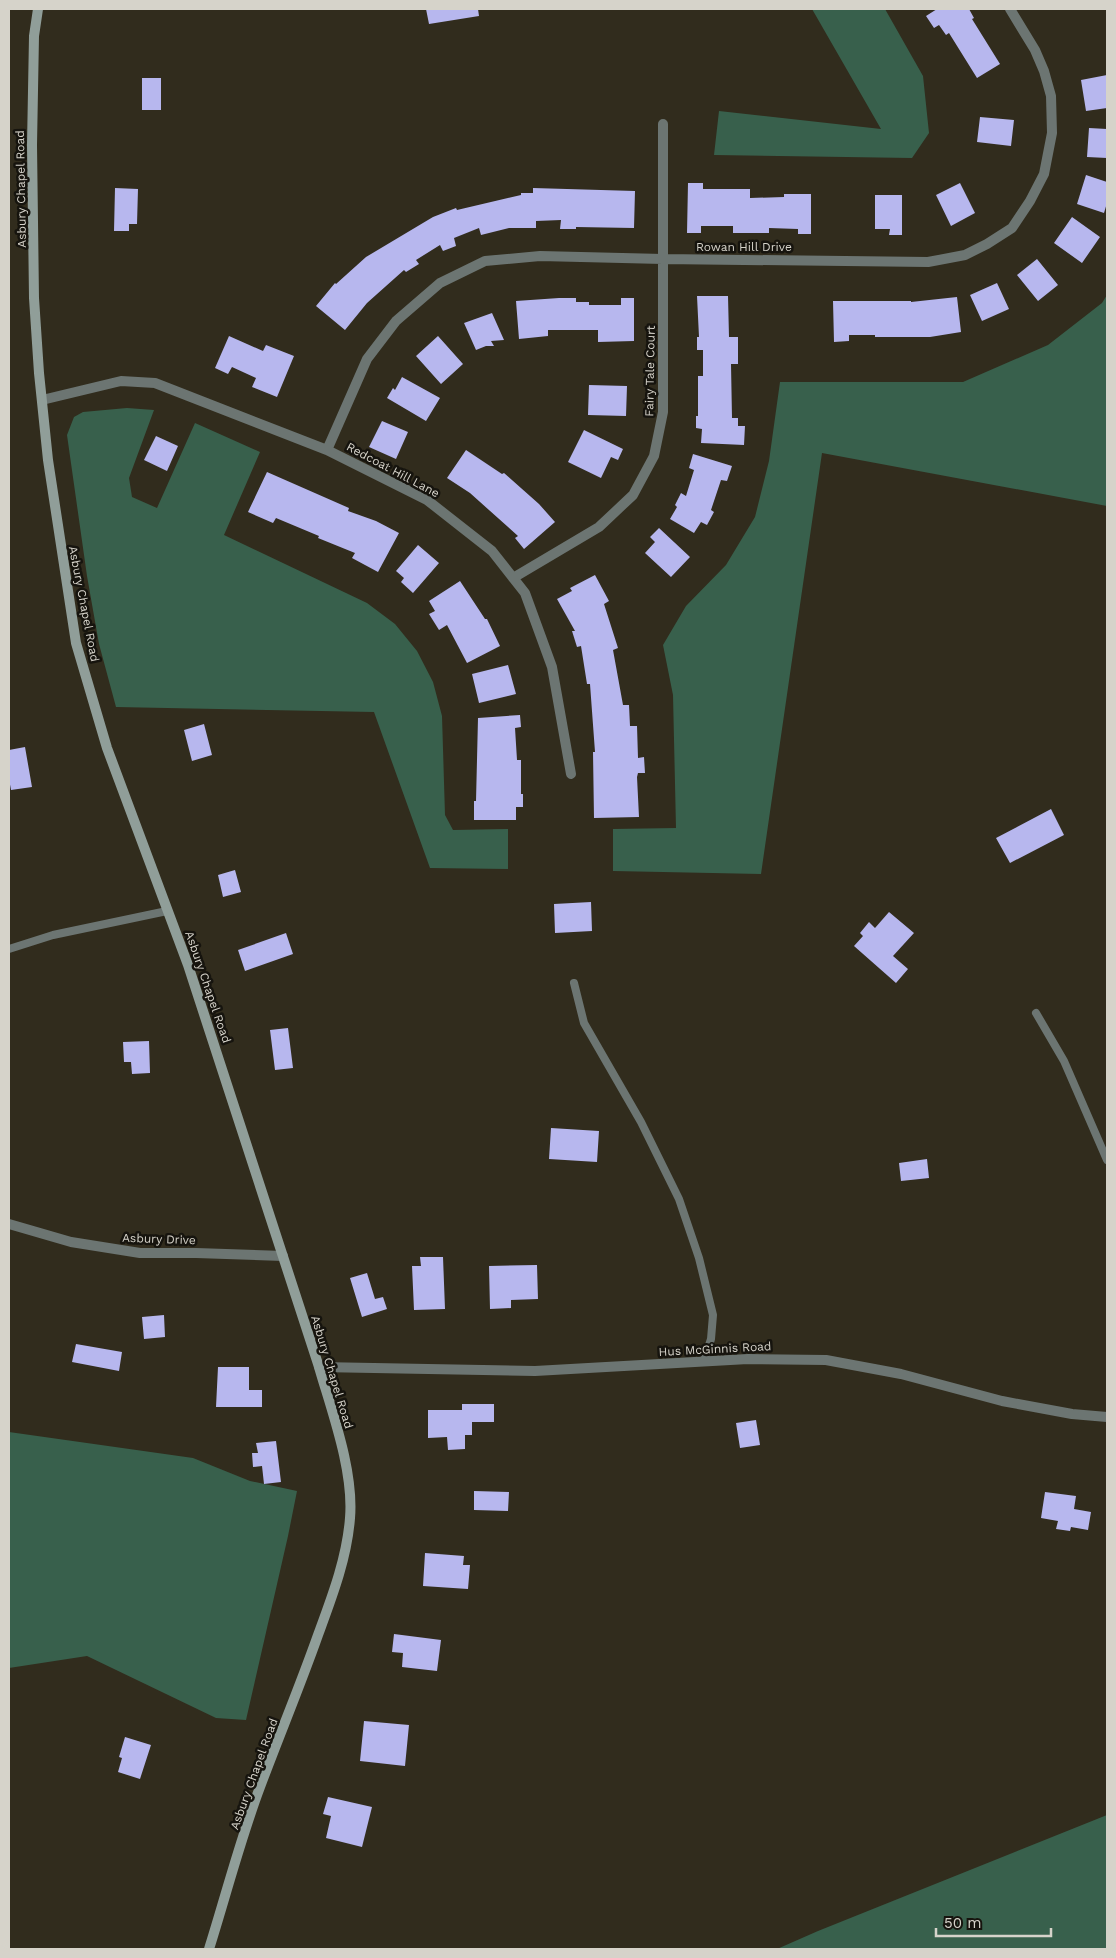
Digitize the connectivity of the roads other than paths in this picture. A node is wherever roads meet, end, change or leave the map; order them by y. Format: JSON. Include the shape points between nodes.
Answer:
{"nodes":[{"id":1,"x":38,"y":9,"type":"edge"},
{"id":2,"x":1010,"y":9,"type":"edge"},
{"id":3,"x":663,"y":124,"type":"dead end"},
{"id":4,"x":663,"y":259,"type":"junction"},
{"id":5,"x":42,"y":400,"type":"junction"},
{"id":6,"x":326,"y":450,"type":"junction"},
{"id":7,"x":513,"y":578,"type":"junction"},
{"id":8,"x":571,"y":774,"type":"dead end"},
{"id":9,"x":167,"y":910,"type":"junction"},
{"id":10,"x":9,"y":950,"type":"edge"},
{"id":11,"x":574,"y":983,"type":"dead end"},
{"id":12,"x":1036,"y":1014,"type":"dead end"},
{"id":13,"x":1107,"y":1160,"type":"edge"},
{"id":14,"x":9,"y":1224,"type":"edge"},
{"id":15,"x":283,"y":1256,"type":"junction"},
{"id":16,"x":704,"y":1362,"type":"junction"},
{"id":17,"x":319,"y":1367,"type":"junction"},
{"id":18,"x":1107,"y":1417,"type":"edge"},
{"id":19,"x":209,"y":1949,"type":"edge"}],
"edges":[{"from":1,"to":5,"type":"main road","name":"Asbury Chapel Road","via":[[34,36],[32,145],[34,298]]},
{"from":2,"to":4,"type":"street","name":"Rowan Hill Drive","via":[[1044,71],[1051,96],[1052,133],[1044,174],[1012,228],[965,255],[928,262]]},
{"from":3,"to":4,"type":"street","name":"Fairy Tale Court"},
{"from":4,"to":6,"type":"street","name":"Rowan Hill Drive","via":[[540,256],[485,261],[440,283],[396,321],[366,359]]},
{"from":4,"to":7,"type":"street","name":"Fairy Tale Court","via":[[663,412],[654,456],[634,495],[599,527]]},
{"from":5,"to":6,"type":"street","name":"Redcoat Hill Lane","via":[[121,381],[155,383]]},
{"from":5,"to":9,"type":"main road","name":"Asbury Chapel Road","via":[[76,643],[107,748]]},
{"from":6,"to":7,"type":"street","name":"Redcoat Hill Lane","via":[[427,500],[492,551]]},
{"from":7,"to":8,"type":"street","name":"Redcoat Hill Lane","via":[[525,593],[552,667]]},
{"from":9,"to":10,"type":"lane","via":[[52,935]]},
{"from":9,"to":15,"type":"main road","name":"Asbury Chapel Road","via":[[218,1053]]},
{"from":11,"to":16,"type":"lane","via":[[584,1023],[641,1122],[679,1199],[699,1258],[713,1315],[711,1339]]},
{"from":12,"to":13,"type":"lane","via":[[1064,1061]]},
{"from":14,"to":15,"type":"street","name":"Asbury Drive","via":[[71,1242],[140,1254]]},
{"from":15,"to":17,"type":"main road","name":"Asbury Chapel Road"},
{"from":16,"to":17,"type":"street","name":"Hus McGinnis Road","via":[[535,1371]]},
{"from":16,"to":18,"type":"street","name":"Hus McGinnis Road","via":[[800,1359],[835,1362],[901,1374],[1011,1402]]},
{"from":17,"to":19,"type":"main road","name":"Asbury Chapel Road","via":[[348,1473],[351,1510],[346,1549],[330,1603],[260,1788]]}]}
